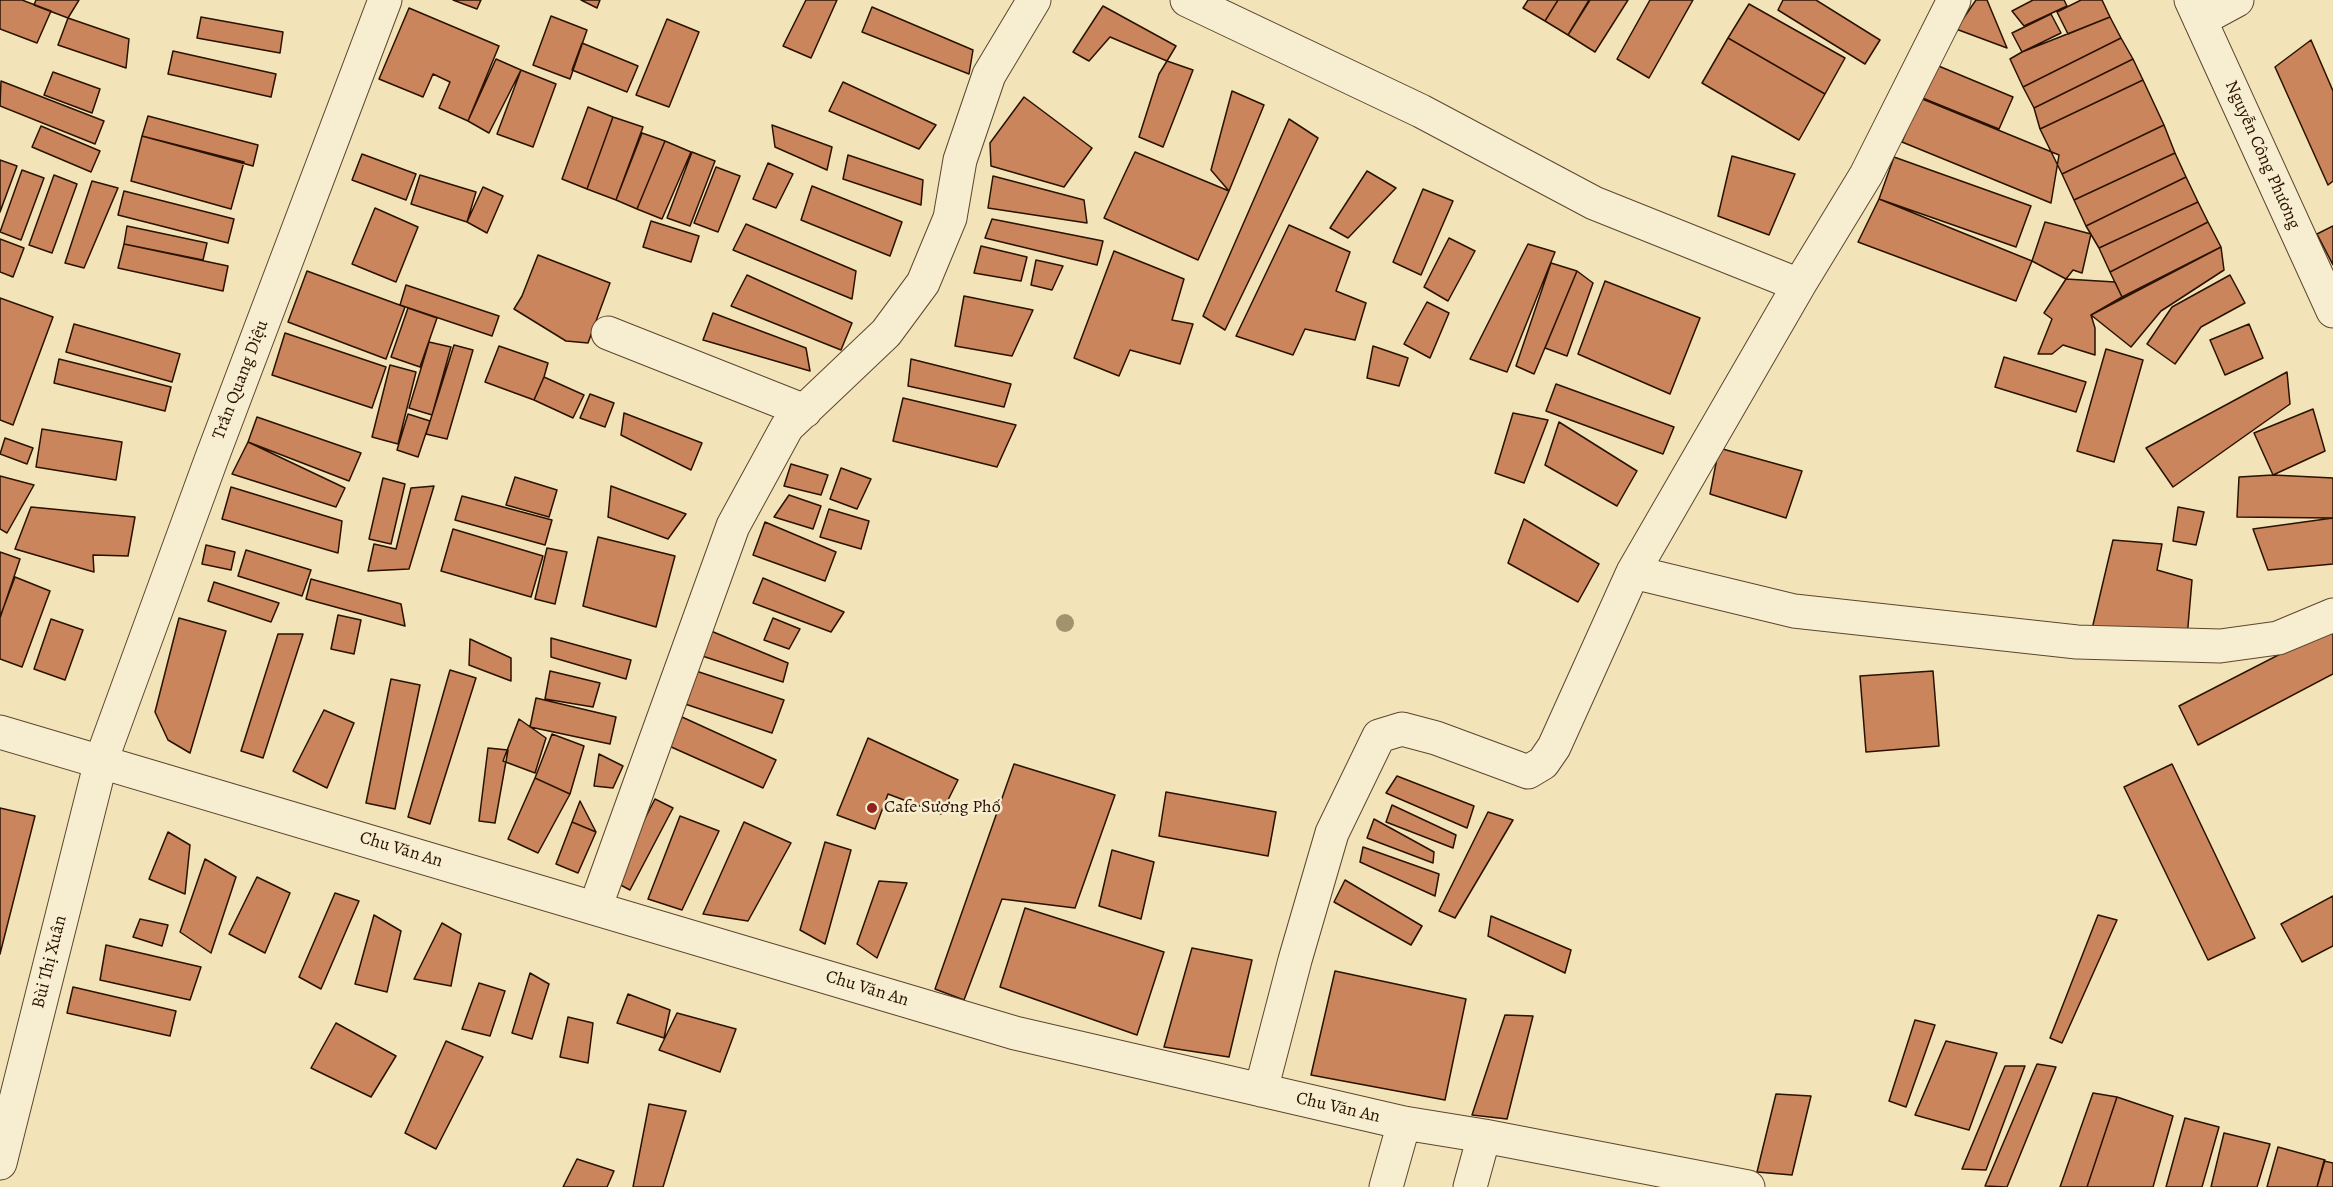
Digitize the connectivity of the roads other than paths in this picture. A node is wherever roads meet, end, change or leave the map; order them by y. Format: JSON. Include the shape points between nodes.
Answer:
{"nodes":[{"id":1,"x":385,"y":0,"type":"edge"},
{"id":2,"x":1034,"y":0,"type":"edge"},
{"id":3,"x":1187,"y":0,"type":"edge"},
{"id":4,"x":1954,"y":0,"type":"edge"},
{"id":5,"x":2236,"y":0,"type":"edge"},
{"id":6,"x":2196,"y":10,"type":"edge"},
{"id":7,"x":1799,"y":285,"type":"junction"},
{"id":8,"x":2333,"y":311,"type":"edge"},
{"id":9,"x":608,"y":333,"type":"dead end"},
{"id":10,"x":805,"y":411,"type":"junction"},
{"id":11,"x":1633,"y":572,"type":"junction"},
{"id":12,"x":2333,"y":615,"type":"edge"},
{"id":13,"x":0,"y":732,"type":"edge"},
{"id":14,"x":101,"y":761,"type":"junction"},
{"id":15,"x":595,"y":908,"type":"junction"},
{"id":16,"x":1261,"y":1090,"type":"junction"},
{"id":17,"x":1404,"y":1123,"type":"junction"},
{"id":18,"x":1484,"y":1136,"type":"junction"},
{"id":19,"x":0,"y":1163,"type":"edge"},
{"id":20,"x":1386,"y":1187,"type":"edge"},
{"id":21,"x":1470,"y":1187,"type":"edge"},
{"id":22,"x":1748,"y":1187,"type":"edge"}],
"edges":[{"from":1,"to":14,"type":"street","name":"Trần Quang Diệu"},
{"from":2,"to":10,"type":"street","via":[[989,75],[960,160],[950,218],[923,284],[886,333]]},
{"from":3,"to":7,"type":"street","via":[[1421,111],[1594,203]]},
{"from":4,"to":7,"type":"street","via":[[1866,175]]},
{"from":5,"to":6,"type":"street"},
{"from":6,"to":8,"type":"street","name":"Nguyễn Công Phương"},
{"from":7,"to":11,"type":"street"},
{"from":9,"to":10,"type":"street"},
{"from":10,"to":15,"type":"street","via":[[787,427],[733,526]]},
{"from":11,"to":12,"type":"street","via":[[1794,611],[2077,642],[2220,646],[2278,638]]},
{"from":11,"to":16,"type":"street","via":[[1554,747],[1543,763],[1528,772],[1402,729],[1379,736],[1332,833]]},
{"from":13,"to":14,"type":"street","name":"Chu Văn An"},
{"from":14,"to":15,"type":"street","name":"Chu Văn An"},
{"from":14,"to":19,"type":"street","name":"Bùi Thị Xuân"},
{"from":15,"to":16,"type":"street","name":"Chu Văn An","via":[[1015,1033]]},
{"from":16,"to":17,"type":"street","name":"Chu Văn An"},
{"from":17,"to":18,"type":"street","name":"Chu Văn An"},
{"from":17,"to":20,"type":"street"},
{"from":18,"to":21,"type":"street"},
{"from":18,"to":22,"type":"street","name":"Chu Văn An"}]}
